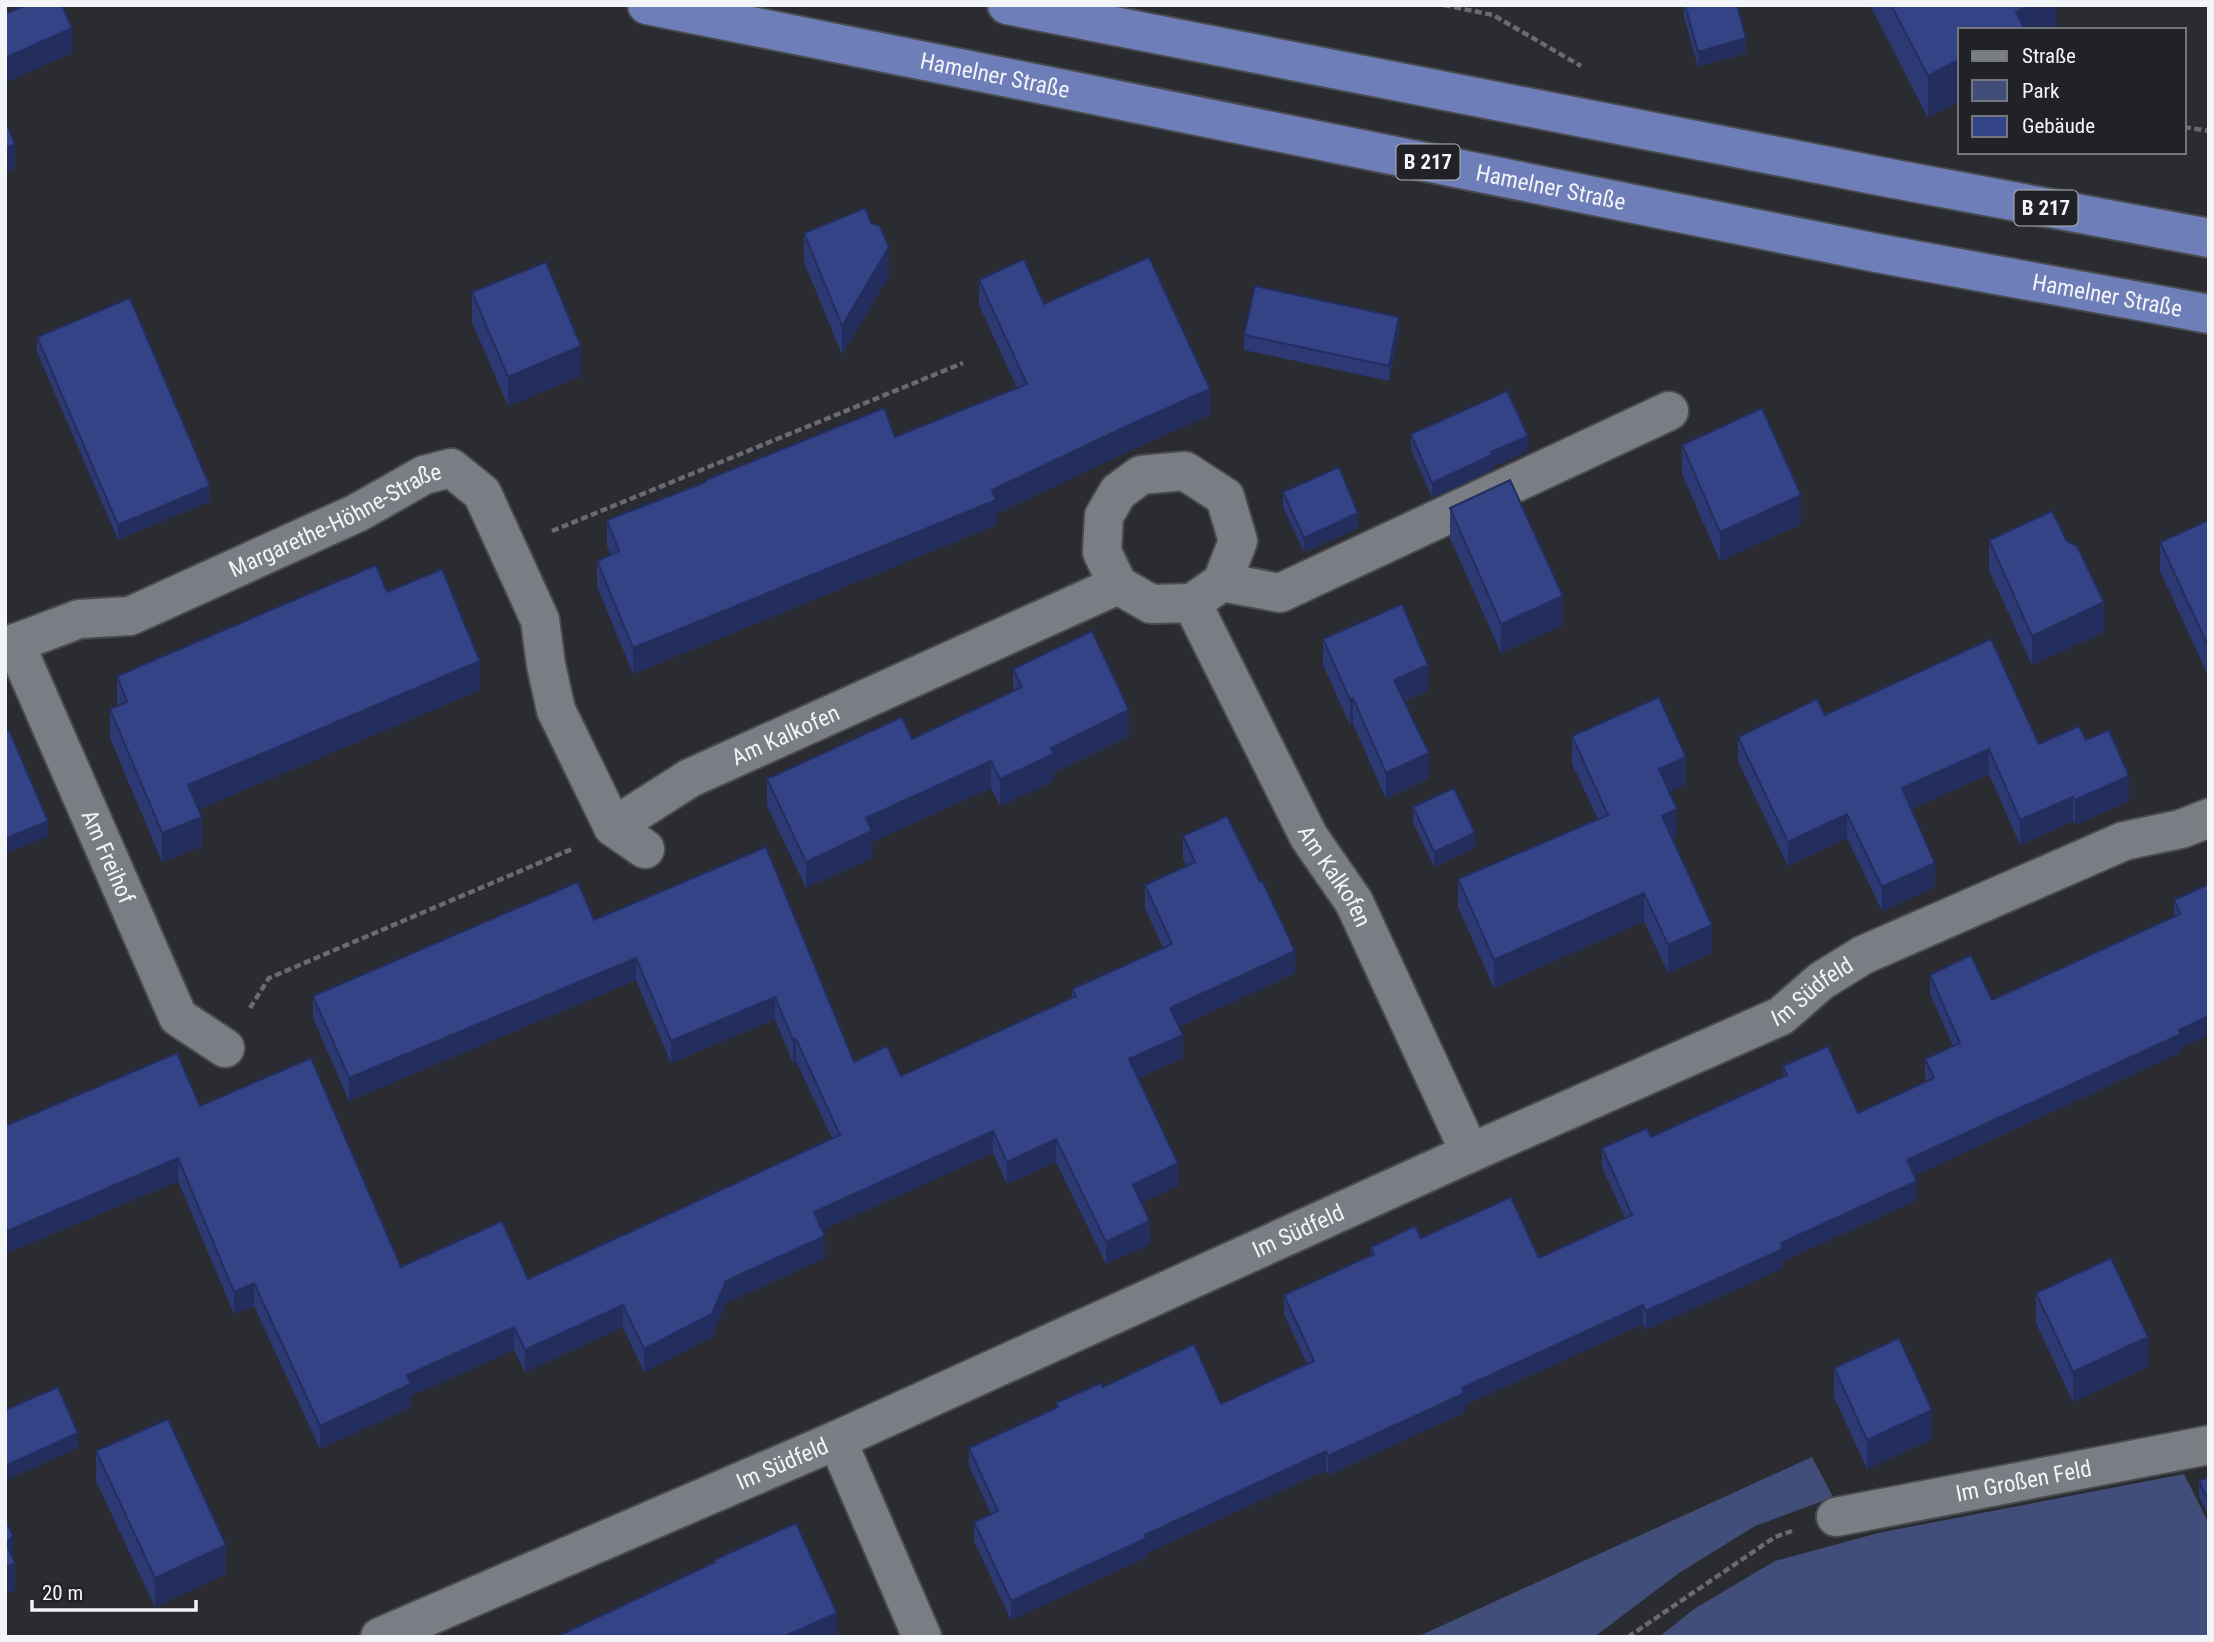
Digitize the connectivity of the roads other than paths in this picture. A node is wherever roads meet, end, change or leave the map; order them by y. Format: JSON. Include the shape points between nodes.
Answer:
{"nodes":[{"id":1,"x":648,"y":5,"type":"edge"},
{"id":2,"x":1007,"y":5,"type":"edge"},
{"id":3,"x":2209,"y":239,"type":"edge"},
{"id":4,"x":2209,"y":314,"type":"edge"},
{"id":5,"x":1669,"y":411,"type":"dead end"},
{"id":6,"x":1118,"y":585,"type":"junction"},
{"id":7,"x":1207,"y":593,"type":"junction"},
{"id":8,"x":10,"y":645,"type":"edge"},
{"id":9,"x":2209,"y":818,"type":"edge"},
{"id":10,"x":613,"y":827,"type":"junction"},
{"id":11,"x":645,"y":849,"type":"dead end"},
{"id":12,"x":225,"y":1048,"type":"road end"},
{"id":13,"x":1470,"y":1153,"type":"junction"},
{"id":14,"x":837,"y":1440,"type":"junction"},
{"id":15,"x":2209,"y":1445,"type":"edge"},
{"id":16,"x":1836,"y":1517,"type":"road end"},
{"id":17,"x":380,"y":1637,"type":"edge"},
{"id":18,"x":922,"y":1637,"type":"edge"}],
"edges":[{"from":1,"to":4,"type":"highway","name":"Hamelner Straße","number":"B 217","via":[[1863,250]]},
{"from":2,"to":3,"type":"highway","number":"B 217"},
{"from":5,"to":7,"type":"street","via":[[1280,593]]},
{"from":6,"to":7,"type":"street","via":[[1151,604]]},
{"from":6,"to":7,"type":"street","via":[[1102,552],[1104,516],[1118,492],[1141,475],[1185,471],[1225,497],[1238,541]]},
{"from":6,"to":10,"type":"street","name":"Am Kalkofen","via":[[690,778]]},
{"from":7,"to":13,"type":"street","name":"Am Kalkofen","via":[[1309,837],[1354,902]]},
{"from":8,"to":10,"type":"street","name":"Margarethe-Höhne-Straße","via":[[79,619],[130,616],[357,513],[424,475],[451,468],[482,493],[540,620],[556,710]]},
{"from":8,"to":12,"type":"street","name":"Am Freihof","via":[[178,1017]]},
{"from":9,"to":13,"type":"street","name":"Im Südfeld","via":[[2124,841],[1863,955],[1821,981],[1781,1016]]},
{"from":10,"to":11,"type":"street","name":"Margarethe-Höhne-Straße"},
{"from":13,"to":14,"type":"street","name":"Im Südfeld"},
{"from":14,"to":17,"type":"street","name":"Im Südfeld"},
{"from":14,"to":18,"type":"street"},
{"from":15,"to":16,"type":"street","name":"Im Großen Feld"}]}
